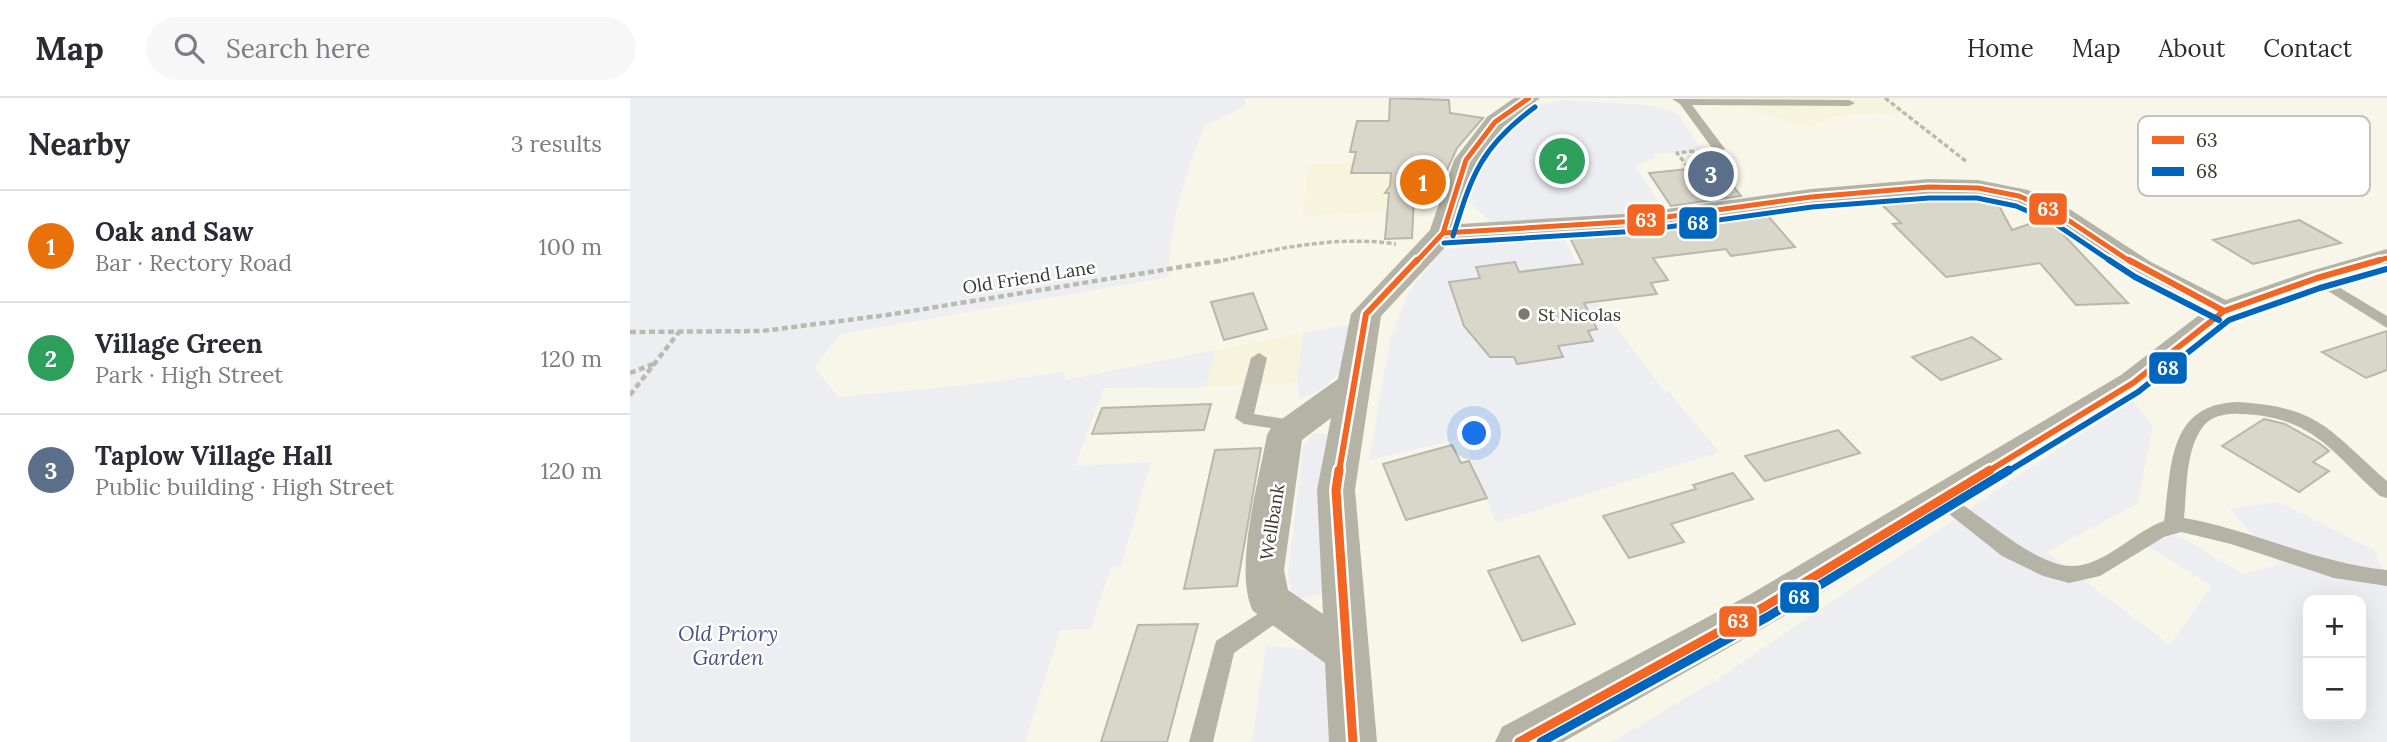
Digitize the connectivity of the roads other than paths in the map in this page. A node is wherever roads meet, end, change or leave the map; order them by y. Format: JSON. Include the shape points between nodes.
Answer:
{"nodes":[{"id":1,"x":1529,"y":98,"type":"edge"},
{"id":2,"x":1680,"y":100,"type":"edge"},
{"id":3,"x":1849,"y":103,"type":"dead end"},
{"id":4,"x":1719,"y":149,"type":"road end"},
{"id":5,"x":1437,"y":241,"type":"junction"},
{"id":6,"x":2387,"y":258,"type":"edge"},
{"id":7,"x":2317,"y":278,"type":"junction"},
{"id":8,"x":2224,"y":311,"type":"junction"},
{"id":9,"x":2387,"y":323,"type":"edge"},
{"id":10,"x":1259,"y":358,"type":"dead end"},
{"id":11,"x":1354,"y":384,"type":"junction"},
{"id":12,"x":1297,"y":426,"type":"junction"},
{"id":13,"x":2387,"y":491,"type":"edge"},
{"id":14,"x":1939,"y":498,"type":"junction"},
{"id":15,"x":2173,"y":524,"type":"junction"},
{"id":16,"x":2387,"y":578,"type":"edge"},
{"id":17,"x":1281,"y":608,"type":"junction"},
{"id":18,"x":1347,"y":654,"type":"junction"},
{"id":19,"x":1201,"y":742,"type":"edge"},
{"id":20,"x":1353,"y":742,"type":"edge"},
{"id":21,"x":1519,"y":742,"type":"edge"}],
"edges":[{"from":1,"to":5,"type":"street","via":[[1495,122],[1466,160],[1456,202]]},
{"from":2,"to":3,"type":"lane"},
{"from":2,"to":4,"type":"lane"},
{"from":5,"to":8,"type":"street","via":[[1637,221],[1811,197],[1929,187],[1978,188],[2019,196],[2059,214],[2141,268]]},
{"from":5,"to":11,"type":"street","via":[[1367,314]]},
{"from":6,"to":7,"type":"street"},
{"from":7,"to":8,"type":"street"},
{"from":7,"to":9,"type":"lane"},
{"from":8,"to":14,"type":"street","via":[[2133,383]]},
{"from":10,"to":12,"type":"lane","via":[[1244,418]]},
{"from":11,"to":12,"type":"street","name":"Wellbank"},
{"from":11,"to":18,"type":"street","via":[[1336,490]]},
{"from":12,"to":17,"type":"street","name":"Wellbank","via":[[1285,435],[1265,570],[1268,599]]},
{"from":13,"to":15,"type":"lane","via":[[2307,419],[2289,412],[2231,408],[2201,416],[2192,430]]},
{"from":14,"to":15,"type":"lane","via":[[2026,560],[2067,575],[2088,573]]},
{"from":14,"to":21,"type":"street","via":[[1763,607]]},
{"from":15,"to":16,"type":"lane","via":[[2211,529],[2329,569]]},
{"from":17,"to":18,"type":"street","name":"Wellbank"},
{"from":17,"to":19,"type":"lane","via":[[1224,648]]},
{"from":18,"to":20,"type":"street"}]}
